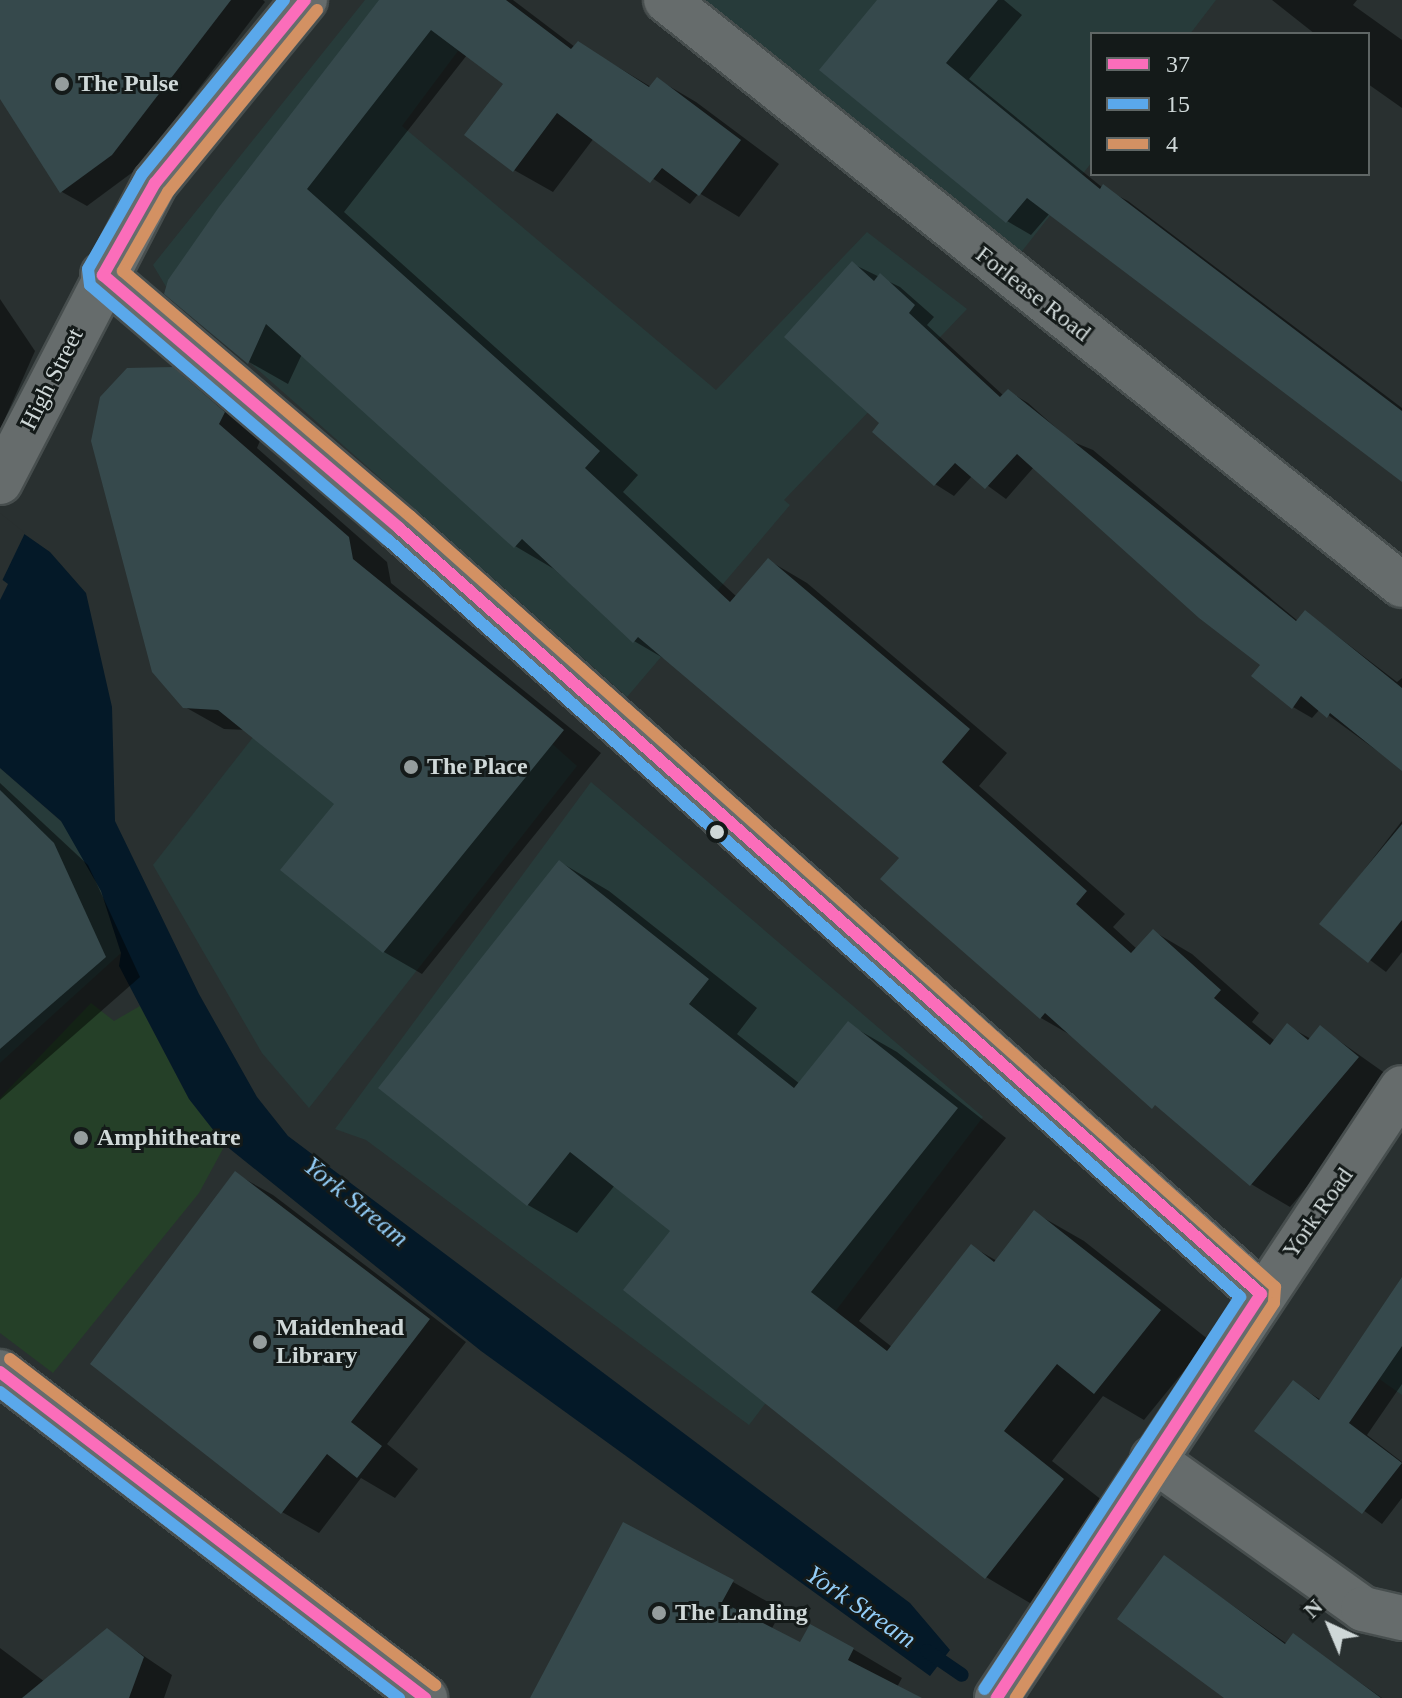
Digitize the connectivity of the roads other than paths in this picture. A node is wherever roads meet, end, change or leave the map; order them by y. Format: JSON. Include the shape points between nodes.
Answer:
{"nodes":[{"id":1,"x":305,"y":0,"type":"edge"},
{"id":2,"x":666,"y":0,"type":"edge"},
{"id":3,"x":103,"y":275,"type":"junction"},
{"id":4,"x":0,"y":482,"type":"edge"},
{"id":5,"x":1402,"y":585,"type":"edge"},
{"id":6,"x":1402,"y":1088,"type":"edge"},
{"id":7,"x":1261,"y":1294,"type":"junction"},
{"id":8,"x":0,"y":1372,"type":"edge"},
{"id":9,"x":1153,"y":1459,"type":"junction"},
{"id":10,"x":1402,"y":1618,"type":"edge"},
{"id":11,"x":425,"y":1698,"type":"edge"},
{"id":12,"x":997,"y":1698,"type":"edge"}],
"edges":[{"from":1,"to":3,"type":"street","name":"High Street","via":[[155,183]]},
{"from":2,"to":5,"type":"street","name":"Forlease Road"},
{"from":3,"to":4,"type":"street","name":"High Street"},
{"from":3,"to":7,"type":"street","via":[[399,528]]},
{"from":6,"to":7,"type":"street","name":"York Road"},
{"from":7,"to":9,"type":"street","name":"York Road"},
{"from":8,"to":11,"type":"street"},
{"from":9,"to":10,"type":"street","via":[[1363,1609]]},
{"from":9,"to":12,"type":"street","name":"York Road"}]}
